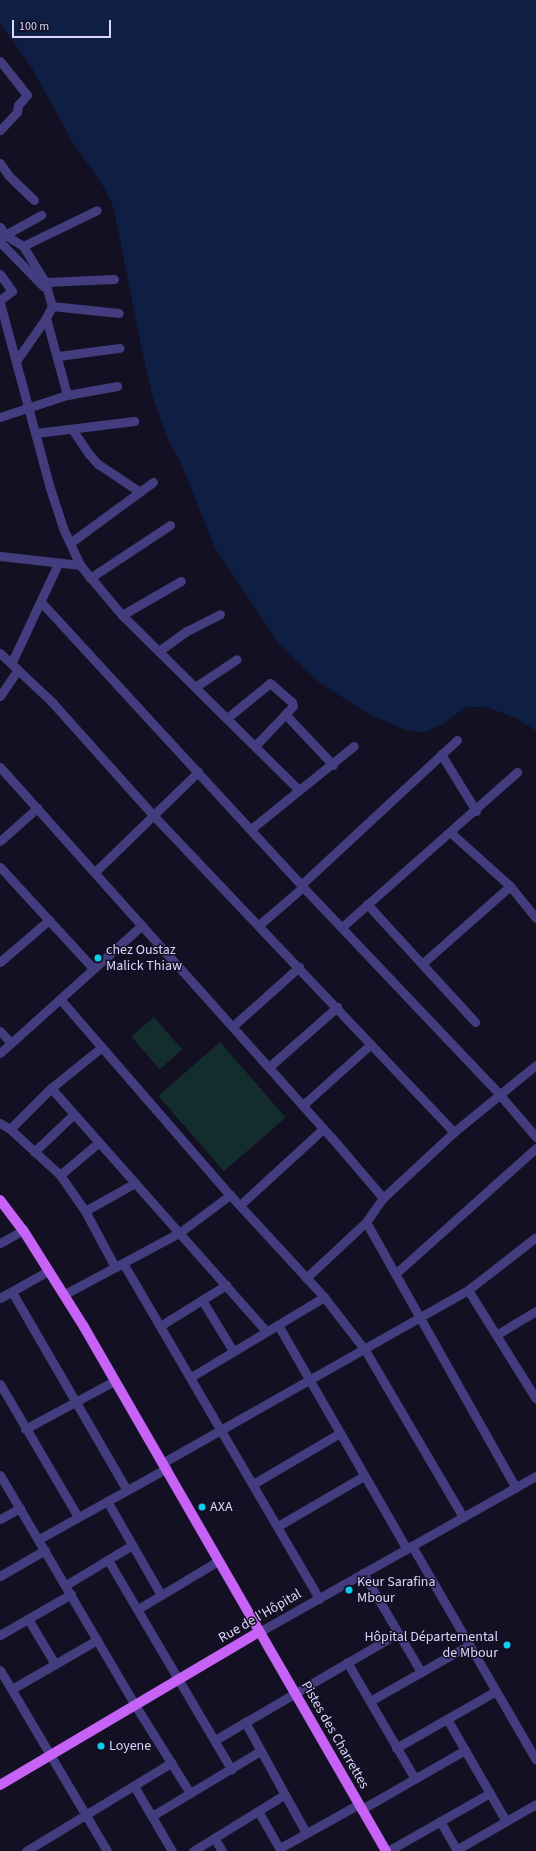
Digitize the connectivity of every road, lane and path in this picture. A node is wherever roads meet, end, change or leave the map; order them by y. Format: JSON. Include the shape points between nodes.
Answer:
{"nodes":[{"id":1,"x":0,"y":61,"type":"edge"},
{"id":2,"x":0,"y":130,"type":"edge"},
{"id":3,"x":0,"y":163,"type":"edge"},
{"id":4,"x":34,"y":200,"type":"dead end"},
{"id":5,"x":96,"y":210,"type":"dead end"},
{"id":6,"x":41,"y":215,"type":"dead end"},
{"id":7,"x":1,"y":235,"type":"edge"},
{"id":8,"x":23,"y":246,"type":"junction"},
{"id":9,"x":0,"y":274,"type":"edge"},
{"id":10,"x":114,"y":279,"type":"dead end"},
{"id":11,"x":46,"y":282,"type":"junction"},
{"id":12,"x":48,"y":296,"type":"junction"},
{"id":13,"x":0,"y":300,"type":"edge"},
{"id":14,"x":0,"y":303,"type":"edge"},
{"id":15,"x":52,"y":306,"type":"junction"},
{"id":16,"x":119,"y":313,"type":"dead end"},
{"id":17,"x":46,"y":318,"type":"junction"},
{"id":18,"x":119,"y":348,"type":"dead end"},
{"id":19,"x":58,"y":356,"type":"junction"},
{"id":20,"x":16,"y":362,"type":"junction"},
{"id":21,"x":117,"y":386,"type":"dead end"},
{"id":22,"x":67,"y":395,"type":"junction"},
{"id":23,"x":29,"y":407,"type":"junction"},
{"id":24,"x":0,"y":417,"type":"edge"},
{"id":25,"x":134,"y":421,"type":"dead end"},
{"id":26,"x":72,"y":428,"type":"junction"},
{"id":27,"x":36,"y":433,"type":"junction"},
{"id":28,"x":154,"y":482,"type":"dead end"},
{"id":29,"x":140,"y":492,"type":"junction"},
{"id":30,"x":170,"y":525,"type":"dead end"},
{"id":31,"x":70,"y":543,"type":"junction"},
{"id":32,"x":0,"y":556,"type":"edge"},
{"id":33,"x":58,"y":564,"type":"junction"},
{"id":34,"x":80,"y":565,"type":"junction"},
{"id":35,"x":90,"y":578,"type":"junction"},
{"id":36,"x":181,"y":581,"type":"dead end"},
{"id":37,"x":41,"y":602,"type":"junction"},
{"id":38,"x":220,"y":614,"type":"dead end"},
{"id":39,"x":122,"y":615,"type":"junction"},
{"id":40,"x":159,"y":651,"type":"junction"},
{"id":41,"x":0,"y":653,"type":"edge"},
{"id":42,"x":238,"y":659,"type":"dead end"},
{"id":43,"x":15,"y":665,"type":"junction"},
{"id":44,"x":195,"y":687,"type":"junction"},
{"id":45,"x":0,"y":696,"type":"edge"},
{"id":46,"x":285,"y":714,"type":"junction"},
{"id":47,"x":227,"y":718,"type":"junction"},
{"id":48,"x":457,"y":740,"type":"dead end"},
{"id":49,"x":255,"y":746,"type":"junction"},
{"id":50,"x":354,"y":746,"type":"dead end"},
{"id":51,"x":441,"y":754,"type":"junction"},
{"id":52,"x":333,"y":765,"type":"junction"},
{"id":53,"x":0,"y":767,"type":"edge"},
{"id":54,"x":198,"y":772,"type":"junction"},
{"id":55,"x":517,"y":772,"type":"dead end"},
{"id":56,"x":299,"y":790,"type":"junction"},
{"id":57,"x":38,"y":808,"type":"junction"},
{"id":58,"x":476,"y":811,"type":"junction"},
{"id":59,"x":153,"y":815,"type":"junction"},
{"id":60,"x":251,"y":829,"type":"junction"},
{"id":61,"x":450,"y":832,"type":"junction"},
{"id":62,"x":0,"y":841,"type":"edge"},
{"id":63,"x":0,"y":867,"type":"edge"},
{"id":64,"x":95,"y":872,"type":"junction"},
{"id":65,"x":302,"y":886,"type":"junction"},
{"id":66,"x":510,"y":886,"type":"junction"},
{"id":67,"x":367,"y":904,"type":"junction"},
{"id":68,"x":536,"y":918,"type":"edge"},
{"id":69,"x":49,"y":920,"type":"junction"},
{"id":70,"x":142,"y":925,"type":"junction"},
{"id":71,"x":259,"y":925,"type":"junction"},
{"id":72,"x":342,"y":927,"type":"junction"},
{"id":73,"x":1,"y":959,"type":"edge"},
{"id":74,"x":423,"y":963,"type":"junction"},
{"id":75,"x":299,"y":967,"type":"junction"},
{"id":76,"x":94,"y":968,"type":"junction"},
{"id":77,"x":60,"y":999,"type":"junction"},
{"id":78,"x":337,"y":1007,"type":"junction"},
{"id":79,"x":475,"y":1022,"type":"dead end"},
{"id":80,"x":233,"y":1026,"type":"junction"},
{"id":81,"x":0,"y":1031,"type":"edge"},
{"id":82,"x":11,"y":1043,"type":"junction"},
{"id":83,"x":371,"y":1044,"type":"junction"},
{"id":84,"x":102,"y":1047,"type":"junction"},
{"id":85,"x":0,"y":1053,"type":"edge"},
{"id":86,"x":536,"y":1065,"type":"edge"},
{"id":87,"x":269,"y":1067,"type":"junction"},
{"id":88,"x":51,"y":1088,"type":"junction"},
{"id":89,"x":499,"y":1094,"type":"junction"},
{"id":90,"x":303,"y":1105,"type":"junction"},
{"id":91,"x":73,"y":1115,"type":"junction"},
{"id":92,"x":0,"y":1123,"type":"edge"},
{"id":93,"x":10,"y":1129,"type":"junction"},
{"id":94,"x":323,"y":1129,"type":"junction"},
{"id":95,"x":454,"y":1132,"type":"junction"},
{"id":96,"x":536,"y":1137,"type":"edge"},
{"id":97,"x":98,"y":1142,"type":"junction"},
{"id":98,"x":536,"y":1148,"type":"edge"},
{"id":99,"x":34,"y":1152,"type":"junction"},
{"id":100,"x":60,"y":1175,"type":"junction"},
{"id":101,"x":135,"y":1183,"type":"junction"},
{"id":102,"x":230,"y":1195,"type":"junction"},
{"id":103,"x":383,"y":1198,"type":"junction"},
{"id":104,"x":0,"y":1200,"type":"edge"},
{"id":105,"x":240,"y":1205,"type":"junction"},
{"id":106,"x":85,"y":1211,"type":"junction"},
{"id":107,"x":366,"y":1222,"type":"junction"},
{"id":108,"x":23,"y":1230,"type":"junction"},
{"id":109,"x":179,"y":1233,"type":"junction"},
{"id":110,"x":535,"y":1239,"type":"edge"},
{"id":111,"x":0,"y":1243,"type":"edge"},
{"id":112,"x":119,"y":1265,"type":"junction"},
{"id":113,"x":48,"y":1271,"type":"junction"},
{"id":114,"x":395,"y":1274,"type":"junction"},
{"id":115,"x":306,"y":1278,"type":"junction"},
{"id":116,"x":226,"y":1285,"type":"junction"},
{"id":117,"x":468,"y":1290,"type":"junction"},
{"id":118,"x":12,"y":1292,"type":"junction"},
{"id":119,"x":64,"y":1294,"type":"junction"},
{"id":120,"x":324,"y":1297,"type":"junction"},
{"id":121,"x":0,"y":1298,"type":"edge"},
{"id":122,"x":202,"y":1300,"type":"junction"},
{"id":123,"x":536,"y":1311,"type":"edge"},
{"id":124,"x":419,"y":1316,"type":"junction"},
{"id":125,"x":278,"y":1325,"type":"junction"},
{"id":126,"x":160,"y":1326,"type":"junction"},
{"id":127,"x":266,"y":1331,"type":"junction"},
{"id":128,"x":496,"y":1335,"type":"junction"},
{"id":129,"x":366,"y":1350,"type":"junction"},
{"id":130,"x":233,"y":1351,"type":"junction"},
{"id":131,"x":191,"y":1377,"type":"junction"},
{"id":132,"x":309,"y":1379,"type":"junction"},
{"id":133,"x":114,"y":1381,"type":"junction"},
{"id":134,"x":0,"y":1384,"type":"edge"},
{"id":135,"x":532,"y":1384,"type":"edge"},
{"id":136,"x":3,"y":1397,"type":"edge"},
{"id":137,"x":536,"y":1398,"type":"edge"},
{"id":138,"x":76,"y":1401,"type":"junction"},
{"id":139,"x":25,"y":1429,"type":"junction"},
{"id":140,"x":220,"y":1431,"type":"junction"},
{"id":141,"x":340,"y":1433,"type":"junction"},
{"id":142,"x":165,"y":1465,"type":"junction"},
{"id":143,"x":0,"y":1475,"type":"edge"},
{"id":144,"x":364,"y":1476,"type":"junction"},
{"id":145,"x":536,"y":1476,"type":"edge"},
{"id":146,"x":253,"y":1484,"type":"junction"},
{"id":147,"x":516,"y":1488,"type":"junction"},
{"id":148,"x":127,"y":1490,"type":"junction"},
{"id":149,"x":107,"y":1501,"type":"junction"},
{"id":150,"x":20,"y":1508,"type":"junction"},
{"id":151,"x":78,"y":1517,"type":"junction"},
{"id":152,"x":463,"y":1517,"type":"junction"},
{"id":153,"x":0,"y":1519,"type":"edge"},
{"id":154,"x":278,"y":1526,"type":"junction"},
{"id":155,"x":39,"y":1539,"type":"junction"},
{"id":156,"x":132,"y":1545,"type":"junction"},
{"id":157,"x":409,"y":1547,"type":"junction"},
{"id":158,"x":45,"y":1550,"type":"junction"},
{"id":159,"x":108,"y":1560,"type":"junction"},
{"id":160,"x":218,"y":1561,"type":"junction"},
{"id":161,"x":363,"y":1573,"type":"junction"},
{"id":162,"x":0,"y":1576,"type":"edge"},
{"id":163,"x":66,"y":1585,"type":"junction"},
{"id":164,"x":70,"y":1594,"type":"junction"},
{"id":165,"x":161,"y":1595,"type":"junction"},
{"id":166,"x":319,"y":1599,"type":"junction"},
{"id":167,"x":138,"y":1609,"type":"junction"},
{"id":168,"x":28,"y":1619,"type":"junction"},
{"id":169,"x":259,"y":1632,"type":"junction"},
{"id":170,"x":398,"y":1633,"type":"junction"},
{"id":171,"x":0,"y":1635,"type":"edge"},
{"id":172,"x":97,"y":1640,"type":"junction"},
{"id":173,"x":470,"y":1645,"type":"junction"},
{"id":174,"x":347,"y":1662,"type":"junction"},
{"id":175,"x":55,"y":1664,"type":"junction"},
{"id":176,"x":0,"y":1670,"type":"edge"},
{"id":177,"x":421,"y":1672,"type":"junction"},
{"id":178,"x":180,"y":1679,"type":"junction"},
{"id":179,"x":12,"y":1689,"type":"junction"},
{"id":180,"x":496,"y":1691,"type":"junction"},
{"id":181,"x":294,"y":1692,"type":"junction"},
{"id":182,"x":370,"y":1701,"type":"junction"},
{"id":183,"x":135,"y":1705,"type":"junction"},
{"id":184,"x":447,"y":1719,"type":"junction"},
{"id":185,"x":245,"y":1722,"type":"junction"},
{"id":186,"x":215,"y":1740,"type":"junction"},
{"id":187,"x":396,"y":1748,"type":"junction"},
{"id":188,"x":465,"y":1750,"type":"junction"},
{"id":189,"x":260,"y":1751,"type":"junction"},
{"id":190,"x":51,"y":1755,"type":"junction"},
{"id":191,"x":536,"y":1760,"type":"edge"},
{"id":192,"x":171,"y":1763,"type":"junction"},
{"id":193,"x":231,"y":1768,"type":"junction"},
{"id":194,"x":414,"y":1779,"type":"junction"},
{"id":195,"x":1,"y":1781,"type":"edge"},
{"id":196,"x":134,"y":1786,"type":"junction"},
{"id":197,"x":190,"y":1793,"type":"junction"},
{"id":198,"x":490,"y":1793,"type":"junction"},
{"id":199,"x":284,"y":1795,"type":"junction"},
{"id":200,"x":536,"y":1804,"type":"edge"},
{"id":201,"x":360,"y":1806,"type":"junction"},
{"id":202,"x":258,"y":1811,"type":"junction"},
{"id":203,"x":86,"y":1815,"type":"junction"},
{"id":204,"x":152,"y":1816,"type":"junction"},
{"id":205,"x":440,"y":1821,"type":"junction"},
{"id":206,"x":506,"y":1821,"type":"junction"},
{"id":207,"x":306,"y":1833,"type":"junction"},
{"id":208,"x":214,"y":1838,"type":"junction"},
{"id":209,"x":29,"y":1850,"type":"edge"},
{"id":210,"x":280,"y":1850,"type":"edge"},
{"id":211,"x":456,"y":1850,"type":"edge"},
{"id":212,"x":107,"y":1851,"type":"edge"},
{"id":213,"x":172,"y":1851,"type":"edge"},
{"id":214,"x":193,"y":1851,"type":"edge"},
{"id":215,"x":222,"y":1851,"type":"edge"},
{"id":216,"x":387,"y":1851,"type":"edge"}],
"edges":[{"from":1,"to":2,"type":"street","via":[[27,95],[18,105],[17,112]]},
{"from":3,"to":4,"type":"street","via":[[8,175]]},
{"from":5,"to":8,"type":"street"},
{"from":6,"to":7,"type":"street"},
{"from":7,"to":8,"type":"street"},
{"from":7,"to":12,"type":"street","via":[[41,283]]},
{"from":8,"to":11,"type":"street"},
{"from":9,"to":13,"type":"street","via":[[12,291]]},
{"from":10,"to":11,"type":"street"},
{"from":11,"to":12,"type":"street"},
{"from":12,"to":15,"type":"street"},
{"from":14,"to":20,"type":"street"},
{"from":15,"to":16,"type":"street"},
{"from":15,"to":17,"type":"street"},
{"from":17,"to":19,"type":"street"},
{"from":17,"to":20,"type":"street"},
{"from":18,"to":19,"type":"street"},
{"from":19,"to":22,"type":"street"},
{"from":20,"to":23,"type":"street"},
{"from":21,"to":22,"type":"street"},
{"from":22,"to":23,"type":"street"},
{"from":23,"to":24,"type":"street"},
{"from":23,"to":27,"type":"street"},
{"from":25,"to":26,"type":"street"},
{"from":26,"to":27,"type":"street"},
{"from":26,"to":29,"type":"street","via":[[98,464]]},
{"from":27,"to":31,"type":"street","via":[[50,488]]},
{"from":28,"to":29,"type":"street"},
{"from":29,"to":31,"type":"street"},
{"from":30,"to":35,"type":"street"},
{"from":31,"to":34,"type":"street"},
{"from":32,"to":33,"type":"street"},
{"from":33,"to":34,"type":"street"},
{"from":33,"to":37,"type":"street"},
{"from":34,"to":35,"type":"street"},
{"from":35,"to":39,"type":"street"},
{"from":36,"to":39,"type":"street"},
{"from":37,"to":43,"type":"street"},
{"from":37,"to":54,"type":"street"},
{"from":38,"to":40,"type":"street","via":[[187,631]]},
{"from":39,"to":40,"type":"street"},
{"from":40,"to":44,"type":"street"},
{"from":41,"to":43,"type":"street"},
{"from":42,"to":44,"type":"street"},
{"from":43,"to":45,"type":"street"},
{"from":43,"to":59,"type":"street","via":[[51,701]]},
{"from":44,"to":47,"type":"street"},
{"from":46,"to":47,"type":"street","via":[[294,704],[270,683]]},
{"from":46,"to":49,"type":"street"},
{"from":46,"to":52,"type":"street"},
{"from":47,"to":49,"type":"street"},
{"from":48,"to":51,"type":"street"},
{"from":49,"to":56,"type":"street"},
{"from":50,"to":52,"type":"street"},
{"from":51,"to":58,"type":"street"},
{"from":51,"to":65,"type":"street"},
{"from":52,"to":56,"type":"street"},
{"from":53,"to":57,"type":"street"},
{"from":54,"to":59,"type":"street"},
{"from":54,"to":60,"type":"street"},
{"from":55,"to":58,"type":"street"},
{"from":56,"to":60,"type":"street"},
{"from":57,"to":62,"type":"street"},
{"from":57,"to":64,"type":"street"},
{"from":58,"to":61,"type":"street"},
{"from":59,"to":64,"type":"street"},
{"from":59,"to":71,"type":"street"},
{"from":60,"to":65,"type":"street"},
{"from":61,"to":66,"type":"street"},
{"from":61,"to":67,"type":"street"},
{"from":63,"to":69,"type":"street"},
{"from":64,"to":70,"type":"street"},
{"from":65,"to":71,"type":"street"},
{"from":65,"to":72,"type":"street"},
{"from":66,"to":68,"type":"street"},
{"from":66,"to":74,"type":"street"},
{"from":67,"to":72,"type":"street"},
{"from":67,"to":74,"type":"street"},
{"from":69,"to":73,"type":"street"},
{"from":69,"to":76,"type":"street"},
{"from":70,"to":76,"type":"street"},
{"from":70,"to":80,"type":"street"},
{"from":71,"to":75,"type":"street"},
{"from":72,"to":89,"type":"street"},
{"from":74,"to":79,"type":"street"},
{"from":75,"to":78,"type":"street"},
{"from":75,"to":80,"type":"street"},
{"from":76,"to":77,"type":"street"},
{"from":77,"to":82,"type":"street"},
{"from":77,"to":84,"type":"street"},
{"from":78,"to":83,"type":"street"},
{"from":78,"to":87,"type":"street"},
{"from":80,"to":87,"type":"street"},
{"from":81,"to":82,"type":"street"},
{"from":82,"to":85,"type":"street"},
{"from":83,"to":90,"type":"street"},
{"from":83,"to":95,"type":"street"},
{"from":84,"to":88,"type":"street"},
{"from":84,"to":102,"type":"street"},
{"from":86,"to":89,"type":"street"},
{"from":87,"to":90,"type":"street"},
{"from":88,"to":91,"type":"street"},
{"from":88,"to":93,"type":"street"},
{"from":89,"to":95,"type":"street"},
{"from":89,"to":96,"type":"street"},
{"from":90,"to":94,"type":"street"},
{"from":91,"to":97,"type":"street"},
{"from":91,"to":99,"type":"street"},
{"from":92,"to":93,"type":"street"},
{"from":93,"to":99,"type":"street"},
{"from":94,"to":103,"type":"street"},
{"from":94,"to":105,"type":"street"},
{"from":95,"to":103,"type":"street"},
{"from":97,"to":100,"type":"street"},
{"from":97,"to":101,"type":"street"},
{"from":98,"to":114,"type":"street"},
{"from":99,"to":100,"type":"street"},
{"from":100,"to":106,"type":"street"},
{"from":101,"to":106,"type":"street"},
{"from":101,"to":109,"type":"street"},
{"from":102,"to":105,"type":"street"},
{"from":102,"to":109,"type":"street"},
{"from":103,"to":107,"type":"street"},
{"from":104,"to":108,"type":"main road","name":"Pistes des Charrettes"},
{"from":105,"to":115,"type":"street"},
{"from":106,"to":112,"type":"street"},
{"from":107,"to":114,"type":"street"},
{"from":107,"to":115,"type":"street"},
{"from":108,"to":111,"type":"street"},
{"from":108,"to":113,"type":"main road","name":"Pistes des Charrettes"},
{"from":109,"to":112,"type":"street"},
{"from":109,"to":116,"type":"street"},
{"from":110,"to":117,"type":"street"},
{"from":112,"to":119,"type":"street"},
{"from":112,"to":126,"type":"street"},
{"from":113,"to":118,"type":"street"},
{"from":113,"to":119,"type":"main road","name":"Pistes des Charrettes"},
{"from":114,"to":124,"type":"street"},
{"from":115,"to":120,"type":"street"},
{"from":116,"to":122,"type":"street"},
{"from":116,"to":127,"type":"street"},
{"from":117,"to":124,"type":"street"},
{"from":117,"to":128,"type":"street"},
{"from":118,"to":121,"type":"street"},
{"from":118,"to":138,"type":"street"},
{"from":119,"to":133,"type":"main road","name":"Pistes des Charrettes"},
{"from":120,"to":125,"type":"street"},
{"from":120,"to":129,"type":"street"},
{"from":122,"to":126,"type":"street"},
{"from":122,"to":130,"type":"street"},
{"from":123,"to":128,"type":"street"},
{"from":124,"to":129,"type":"street"},
{"from":124,"to":147,"type":"street"},
{"from":125,"to":127,"type":"street"},
{"from":125,"to":132,"type":"street"},
{"from":126,"to":131,"type":"street"},
{"from":127,"to":130,"type":"street"},
{"from":128,"to":135,"type":"street"},
{"from":129,"to":132,"type":"street"},
{"from":129,"to":152,"type":"street"},
{"from":130,"to":131,"type":"street"},
{"from":131,"to":140,"type":"street"},
{"from":132,"to":140,"type":"street"},
{"from":132,"to":141,"type":"street"},
{"from":133,"to":138,"type":"street"},
{"from":133,"to":142,"type":"main road","name":"Pistes des Charrettes"},
{"from":134,"to":136,"type":"street"},
{"from":135,"to":137,"type":"street"},
{"from":136,"to":139,"type":"street"},
{"from":138,"to":139,"type":"street"},
{"from":138,"to":148,"type":"street"},
{"from":139,"to":151,"type":"street"},
{"from":140,"to":142,"type":"street"},
{"from":140,"to":146,"type":"street"},
{"from":141,"to":144,"type":"street"},
{"from":141,"to":146,"type":"street"},
{"from":142,"to":148,"type":"street"},
{"from":142,"to":160,"type":"main road","name":"Pistes des Charrettes"},
{"from":143,"to":150,"type":"street"},
{"from":144,"to":154,"type":"street"},
{"from":144,"to":157,"type":"street"},
{"from":145,"to":147,"type":"street","name":"Rue de l'Hôpital"},
{"from":146,"to":154,"type":"street"},
{"from":147,"to":152,"type":"street","name":"Rue de l'Hôpital"},
{"from":148,"to":149,"type":"street"},
{"from":149,"to":151,"type":"street"},
{"from":149,"to":156,"type":"street"},
{"from":150,"to":153,"type":"street"},
{"from":150,"to":155,"type":"street"},
{"from":151,"to":155,"type":"street"},
{"from":152,"to":157,"type":"street","name":"Rue de l'Hôpital"},
{"from":154,"to":166,"type":"street"},
{"from":155,"to":158,"type":"street"},
{"from":156,"to":159,"type":"street"},
{"from":156,"to":165,"type":"street"},
{"from":157,"to":161,"type":"street","name":"Rue de l'Hôpital"},
{"from":157,"to":173,"type":"street"},
{"from":158,"to":162,"type":"street"},
{"from":158,"to":163,"type":"street"},
{"from":159,"to":163,"type":"street"},
{"from":159,"to":167,"type":"street"},
{"from":160,"to":165,"type":"street"},
{"from":160,"to":169,"type":"main road","name":"Pistes des Charrettes"},
{"from":161,"to":166,"type":"street","name":"Rue de l'Hôpital"},
{"from":161,"to":170,"type":"street"},
{"from":163,"to":164,"type":"street"},
{"from":164,"to":168,"type":"street"},
{"from":164,"to":172,"type":"street"},
{"from":165,"to":167,"type":"street"},
{"from":166,"to":169,"type":"street","name":"Rue de l'Hôpital"},
{"from":167,"to":178,"type":"street"},
{"from":168,"to":171,"type":"street"},
{"from":168,"to":175,"type":"street"},
{"from":169,"to":178,"type":"main road","name":"Rue de l'Hôpital"},
{"from":169,"to":181,"type":"main road","name":"Pistes des Charrettes"},
{"from":170,"to":174,"type":"street"},
{"from":170,"to":177,"type":"street"},
{"from":172,"to":175,"type":"street"},
{"from":172,"to":183,"type":"street"},
{"from":173,"to":177,"type":"street"},
{"from":173,"to":180,"type":"street"},
{"from":174,"to":181,"type":"street"},
{"from":174,"to":182,"type":"street"},
{"from":175,"to":179,"type":"street"},
{"from":176,"to":179,"type":"street"},
{"from":177,"to":182,"type":"street"},
{"from":178,"to":183,"type":"main road","name":"Rue de l'Hôpital"},
{"from":178,"to":186,"type":"street"},
{"from":179,"to":190,"type":"street"},
{"from":180,"to":184,"type":"street"},
{"from":180,"to":191,"type":"street"},
{"from":181,"to":185,"type":"street"},
{"from":181,"to":201,"type":"main road","name":"Pistes des Charrettes"},
{"from":182,"to":187,"type":"street"},
{"from":183,"to":190,"type":"main road","name":"Rue de l'Hôpital"},
{"from":183,"to":192,"type":"street"},
{"from":184,"to":187,"type":"street"},
{"from":184,"to":188,"type":"street"},
{"from":185,"to":186,"type":"street"},
{"from":185,"to":189,"type":"street"},
{"from":186,"to":193,"type":"street"},
{"from":187,"to":194,"type":"street"},
{"from":188,"to":194,"type":"street"},
{"from":188,"to":198,"type":"street"},
{"from":189,"to":193,"type":"street"},
{"from":189,"to":199,"type":"street"},
{"from":190,"to":195,"type":"main road","name":"Rue de l'Hôpital"},
{"from":190,"to":203,"type":"street"},
{"from":192,"to":196,"type":"street"},
{"from":192,"to":197,"type":"street"},
{"from":193,"to":197,"type":"street"},
{"from":194,"to":201,"type":"street"},
{"from":196,"to":203,"type":"street"},
{"from":196,"to":204,"type":"street"},
{"from":197,"to":204,"type":"street"},
{"from":198,"to":205,"type":"street"},
{"from":198,"to":206,"type":"street"},
{"from":199,"to":202,"type":"street"},
{"from":199,"to":207,"type":"street"},
{"from":200,"to":206,"type":"street"},
{"from":201,"to":207,"type":"street"},
{"from":201,"to":216,"type":"main road","name":"Pistes des Charrettes"},
{"from":202,"to":208,"type":"street"},
{"from":202,"to":210,"type":"street"},
{"from":203,"to":209,"type":"street"},
{"from":203,"to":212,"type":"street"},
{"from":204,"to":213,"type":"street"},
{"from":205,"to":211,"type":"street"},
{"from":205,"to":216,"type":"street"},
{"from":206,"to":211,"type":"street"},
{"from":207,"to":210,"type":"street"},
{"from":208,"to":214,"type":"street"},
{"from":208,"to":215,"type":"street"}]}
